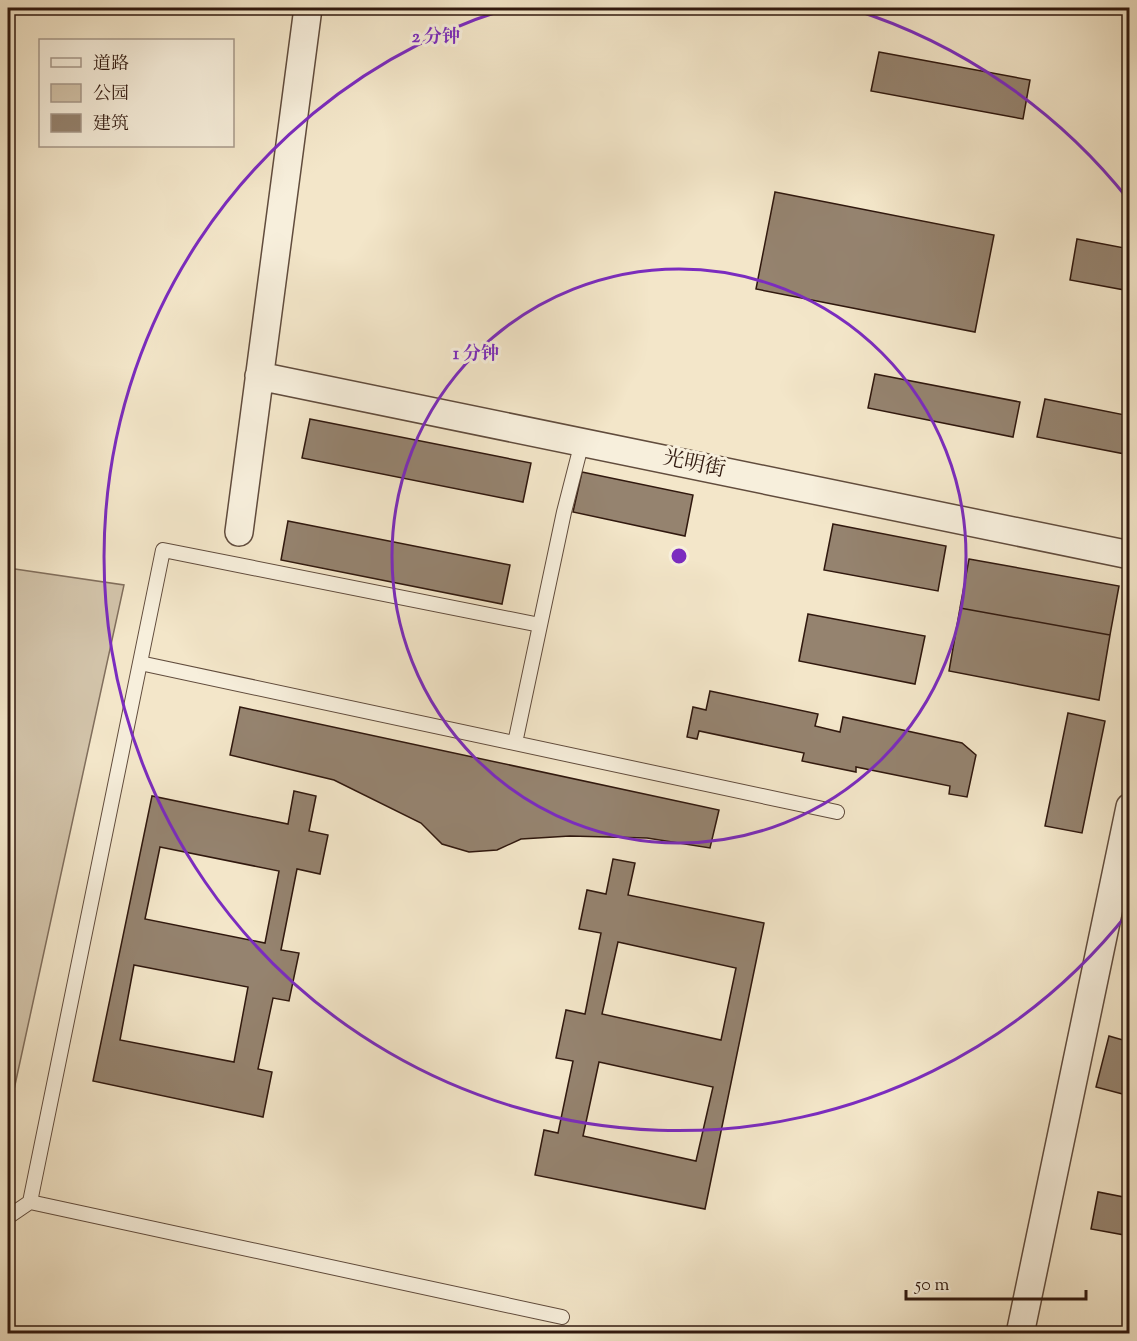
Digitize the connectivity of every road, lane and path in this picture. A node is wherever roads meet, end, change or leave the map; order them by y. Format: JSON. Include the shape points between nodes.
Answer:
{"nodes":[{"id":1,"x":308,"y":8,"type":"edge"},
{"id":2,"x":259,"y":376,"type":"junction"},
{"id":3,"x":582,"y":442,"type":"junction"},
{"id":4,"x":239,"y":532,"type":"dead end"},
{"id":5,"x":1130,"y":555,"type":"edge"},
{"id":6,"x":540,"y":625,"type":"junction"},
{"id":7,"x":140,"y":663,"type":"junction"},
{"id":8,"x":514,"y":743,"type":"junction"},
{"id":9,"x":1130,"y":807,"type":"edge"},
{"id":10,"x":837,"y":812,"type":"dead end"},
{"id":11,"x":30,"y":1202,"type":"junction"},
{"id":12,"x":8,"y":1217,"type":"edge"},
{"id":13,"x":562,"y":1317,"type":"dead end"},
{"id":14,"x":1020,"y":1334,"type":"edge"}],
"edges":[{"from":1,"to":2,"type":"street"},
{"from":2,"to":3,"type":"street","name":"光明街"},
{"from":2,"to":4,"type":"street"},
{"from":3,"to":5,"type":"street","name":"光明街"},
{"from":3,"to":6,"type":"lane"},
{"from":6,"to":7,"type":"lane","via":[[163,550]]},
{"from":6,"to":8,"type":"lane"},
{"from":7,"to":8,"type":"lane"},
{"from":7,"to":11,"type":"lane"},
{"from":8,"to":10,"type":"lane"},
{"from":9,"to":14,"type":"street"},
{"from":11,"to":12,"type":"lane"},
{"from":11,"to":13,"type":"lane"}]}
